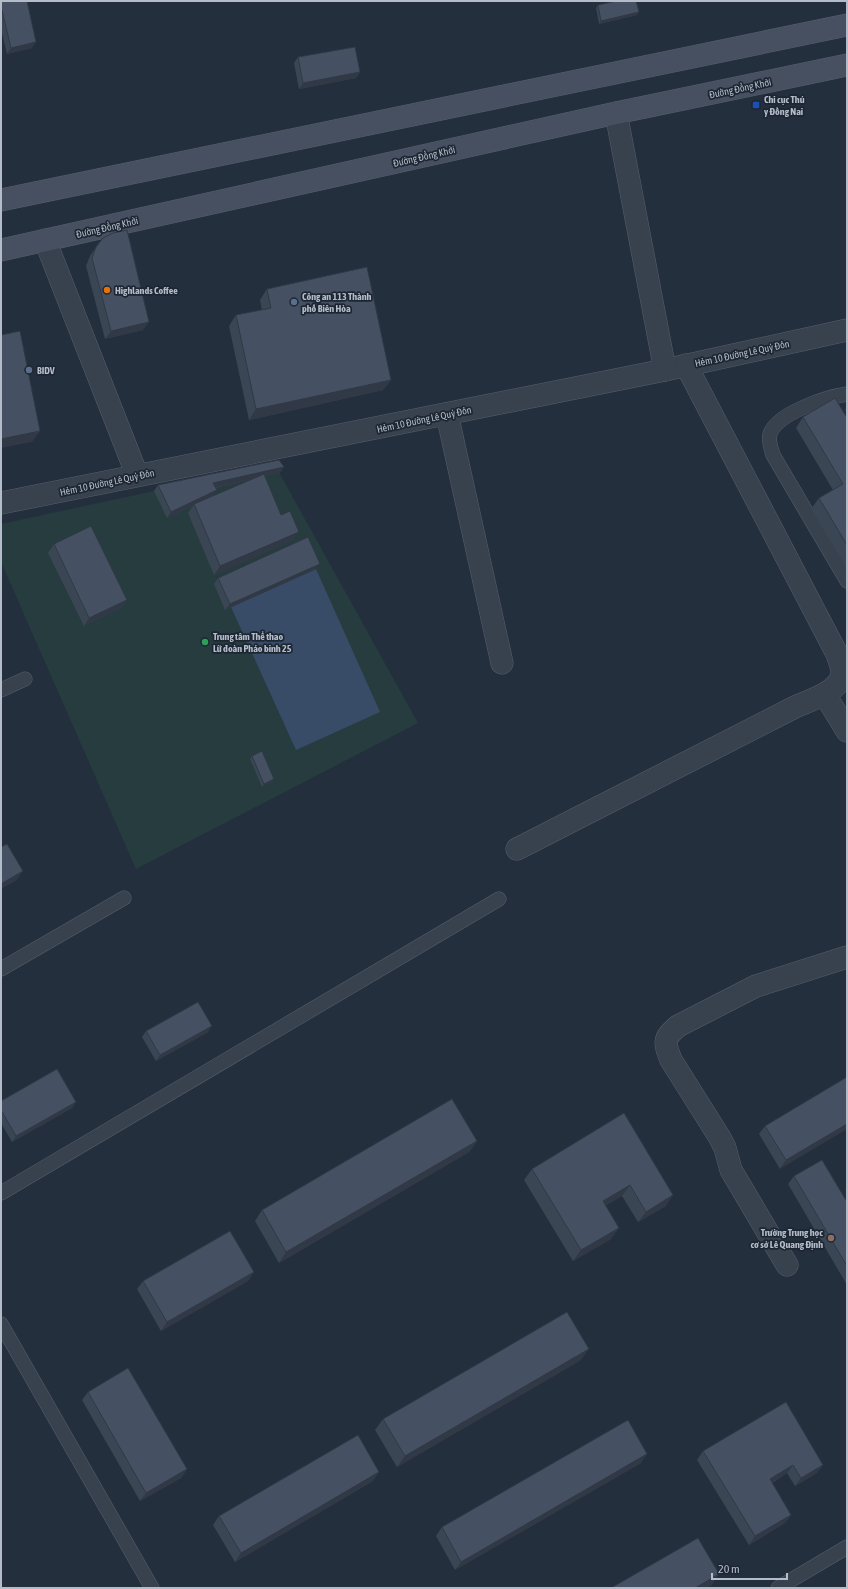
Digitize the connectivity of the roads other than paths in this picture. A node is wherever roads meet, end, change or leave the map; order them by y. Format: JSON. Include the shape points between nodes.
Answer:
{"nodes":[{"id":1,"x":847,"y":25,"type":"edge"},
{"id":2,"x":847,"y":65,"type":"edge"},
{"id":3,"x":616,"y":114,"type":"junction"},
{"id":4,"x":1,"y":200,"type":"edge"},
{"id":5,"x":45,"y":240,"type":"junction"},
{"id":6,"x":1,"y":250,"type":"edge"},
{"id":7,"x":847,"y":330,"type":"edge"},
{"id":8,"x":686,"y":365,"type":"junction"},
{"id":9,"x":665,"y":370,"type":"junction"},
{"id":10,"x":847,"y":394,"type":"edge"},
{"id":11,"x":447,"y":414,"type":"junction"},
{"id":12,"x":137,"y":475,"type":"junction"},
{"id":13,"x":1,"y":504,"type":"edge"},
{"id":14,"x":847,"y":580,"type":"edge"},
{"id":15,"x":502,"y":663,"type":"dead end"},
{"id":16,"x":25,"y":679,"type":"dead end"},
{"id":17,"x":1,"y":690,"type":"edge"},
{"id":18,"x":825,"y":695,"type":"junction"},
{"id":19,"x":847,"y":731,"type":"edge"},
{"id":20,"x":517,"y":849,"type":"dead end"},
{"id":21,"x":124,"y":898,"type":"dead end"},
{"id":22,"x":499,"y":899,"type":"dead end"},
{"id":23,"x":847,"y":957,"type":"edge"},
{"id":24,"x":1,"y":969,"type":"edge"},
{"id":25,"x":1,"y":1193,"type":"edge"},
{"id":26,"x":787,"y":1265,"type":"dead end"},
{"id":27,"x":1,"y":1324,"type":"edge"},
{"id":28,"x":847,"y":1547,"type":"edge"},
{"id":29,"x":152,"y":1588,"type":"edge"},
{"id":30,"x":778,"y":1588,"type":"edge"}],
"edges":[{"from":1,"to":4,"type":"main road"},
{"from":2,"to":3,"type":"main road","name":"Đường Đồng Khởi"},
{"from":3,"to":5,"type":"main road","name":"Đường Đồng Khởi"},
{"from":3,"to":9,"type":"street"},
{"from":5,"to":6,"type":"main road","name":"Đường Đồng Khởi"},
{"from":5,"to":12,"type":"street"},
{"from":7,"to":8,"type":"street","name":"Hẻm 10 Đường Lê Quý Đôn"},
{"from":8,"to":9,"type":"street","name":"Hẻm 10 Đường Lê Quý Đôn"},
{"from":8,"to":18,"type":"street","via":[[836,654],[842,671],[841,680]]},
{"from":9,"to":11,"type":"street","name":"Hẻm 10 Đường Lê Quý Đôn"},
{"from":10,"to":14,"type":"lane","via":[[818,400],[792,414],[773,428],[769,442],[773,455]]},
{"from":11,"to":12,"type":"street","name":"Hẻm 10 Đường Lê Quý Đôn"},
{"from":11,"to":15,"type":"street"},
{"from":12,"to":13,"type":"street","name":"Hẻm 10 Đường Lê Quý Đôn"},
{"from":16,"to":17,"type":"lane"},
{"from":18,"to":19,"type":"street"},
{"from":18,"to":20,"type":"street","via":[[797,706]]},
{"from":21,"to":24,"type":"lane"},
{"from":22,"to":25,"type":"lane"},
{"from":23,"to":26,"type":"street","via":[[756,986],[678,1026],[667,1038],[666,1046],[671,1060],[720,1138],[731,1170]]},
{"from":27,"to":29,"type":"lane"},
{"from":28,"to":30,"type":"lane"}]}
